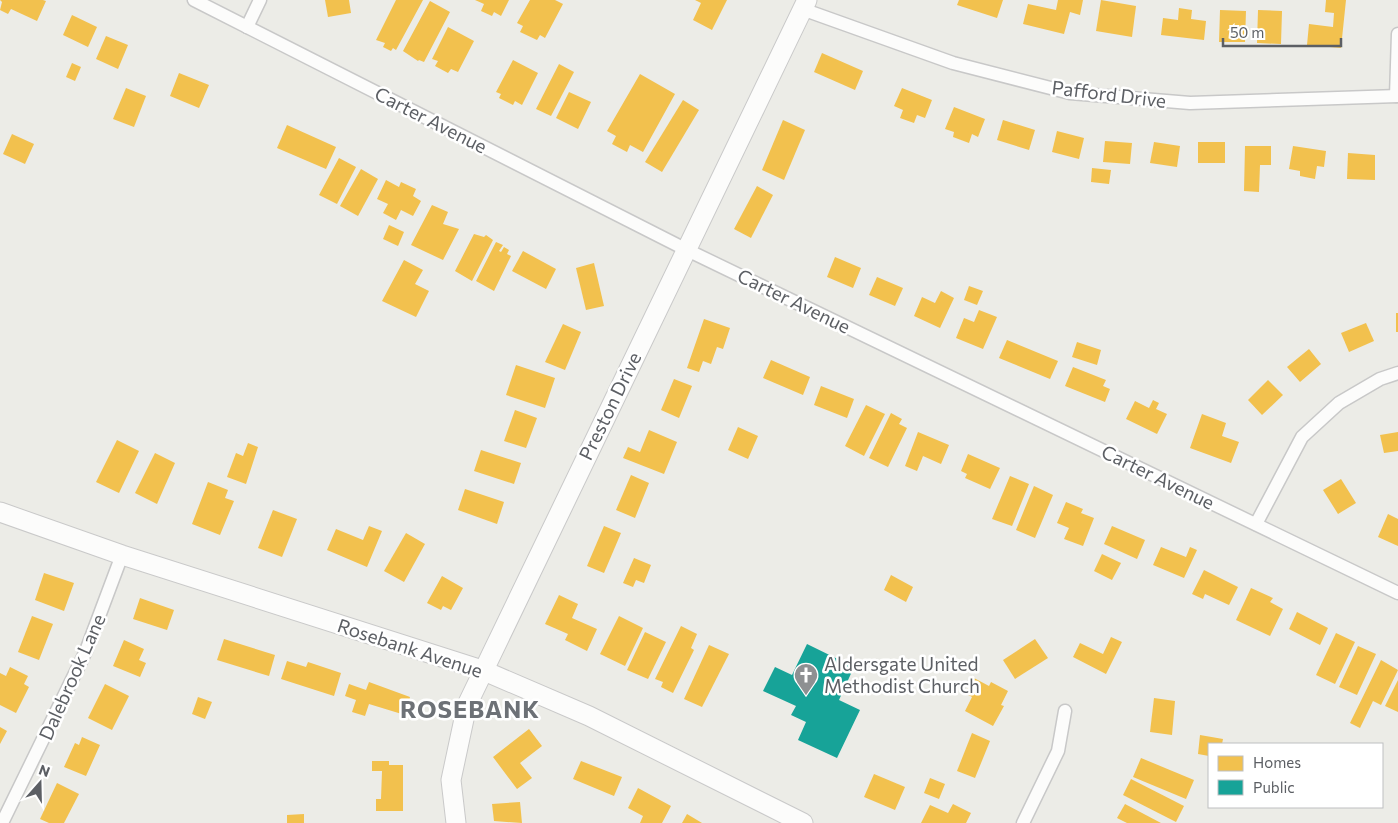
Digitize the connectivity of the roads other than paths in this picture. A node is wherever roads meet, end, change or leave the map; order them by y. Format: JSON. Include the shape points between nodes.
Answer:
{"nodes":[{"id":1,"x":194,"y":0,"type":"edge"},
{"id":2,"x":260,"y":0,"type":"edge"},
{"id":3,"x":805,"y":4,"type":"edge"},
{"id":4,"x":247,"y":27,"type":"junction"},
{"id":5,"x":1398,"y":34,"type":"edge"},
{"id":6,"x":1397,"y":96,"type":"edge"},
{"id":7,"x":685,"y":248,"type":"junction"},
{"id":8,"x":1398,"y":373,"type":"edge"},
{"id":9,"x":0,"y":512,"type":"edge"},
{"id":10,"x":1256,"y":524,"type":"junction"},
{"id":11,"x":122,"y":555,"type":"junction"},
{"id":12,"x":1398,"y":593,"type":"edge"},
{"id":13,"x":482,"y":670,"type":"junction"},
{"id":14,"x":1065,"y":711,"type":"dead end"},
{"id":15,"x":2,"y":823,"type":"edge"},
{"id":16,"x":456,"y":823,"type":"edge"},
{"id":17,"x":803,"y":823,"type":"edge"},
{"id":18,"x":1023,"y":823,"type":"edge"}],
"edges":[{"from":1,"to":4,"type":"street","name":"Carter Avenue"},
{"from":2,"to":4,"type":"street"},
{"from":3,"to":6,"type":"street","name":"Pafford Drive","via":[[953,62],[1070,93],[1190,103]]},
{"from":3,"to":7,"type":"street","name":"Preston Drive"},
{"from":4,"to":7,"type":"street","name":"Carter Avenue"},
{"from":5,"to":6,"type":"street"},
{"from":7,"to":10,"type":"street","name":"Carter Avenue"},
{"from":7,"to":13,"type":"street","name":"Preston Drive"},
{"from":8,"to":10,"type":"street","via":[[1380,379],[1339,403],[1302,437]]},
{"from":9,"to":11,"type":"street","name":"Rosebank Avenue"},
{"from":10,"to":12,"type":"street","name":"Carter Avenue"},
{"from":11,"to":13,"type":"street","name":"Rosebank Avenue"},
{"from":11,"to":15,"type":"street","name":"Dalebrook Lane","via":[[86,652]]},
{"from":13,"to":16,"type":"street","name":"Preston Drive","via":[[467,704],[451,780]]},
{"from":13,"to":17,"type":"street","name":"Rosebank Avenue","via":[[589,716]]},
{"from":14,"to":18,"type":"street","via":[[1058,751]]}]}
